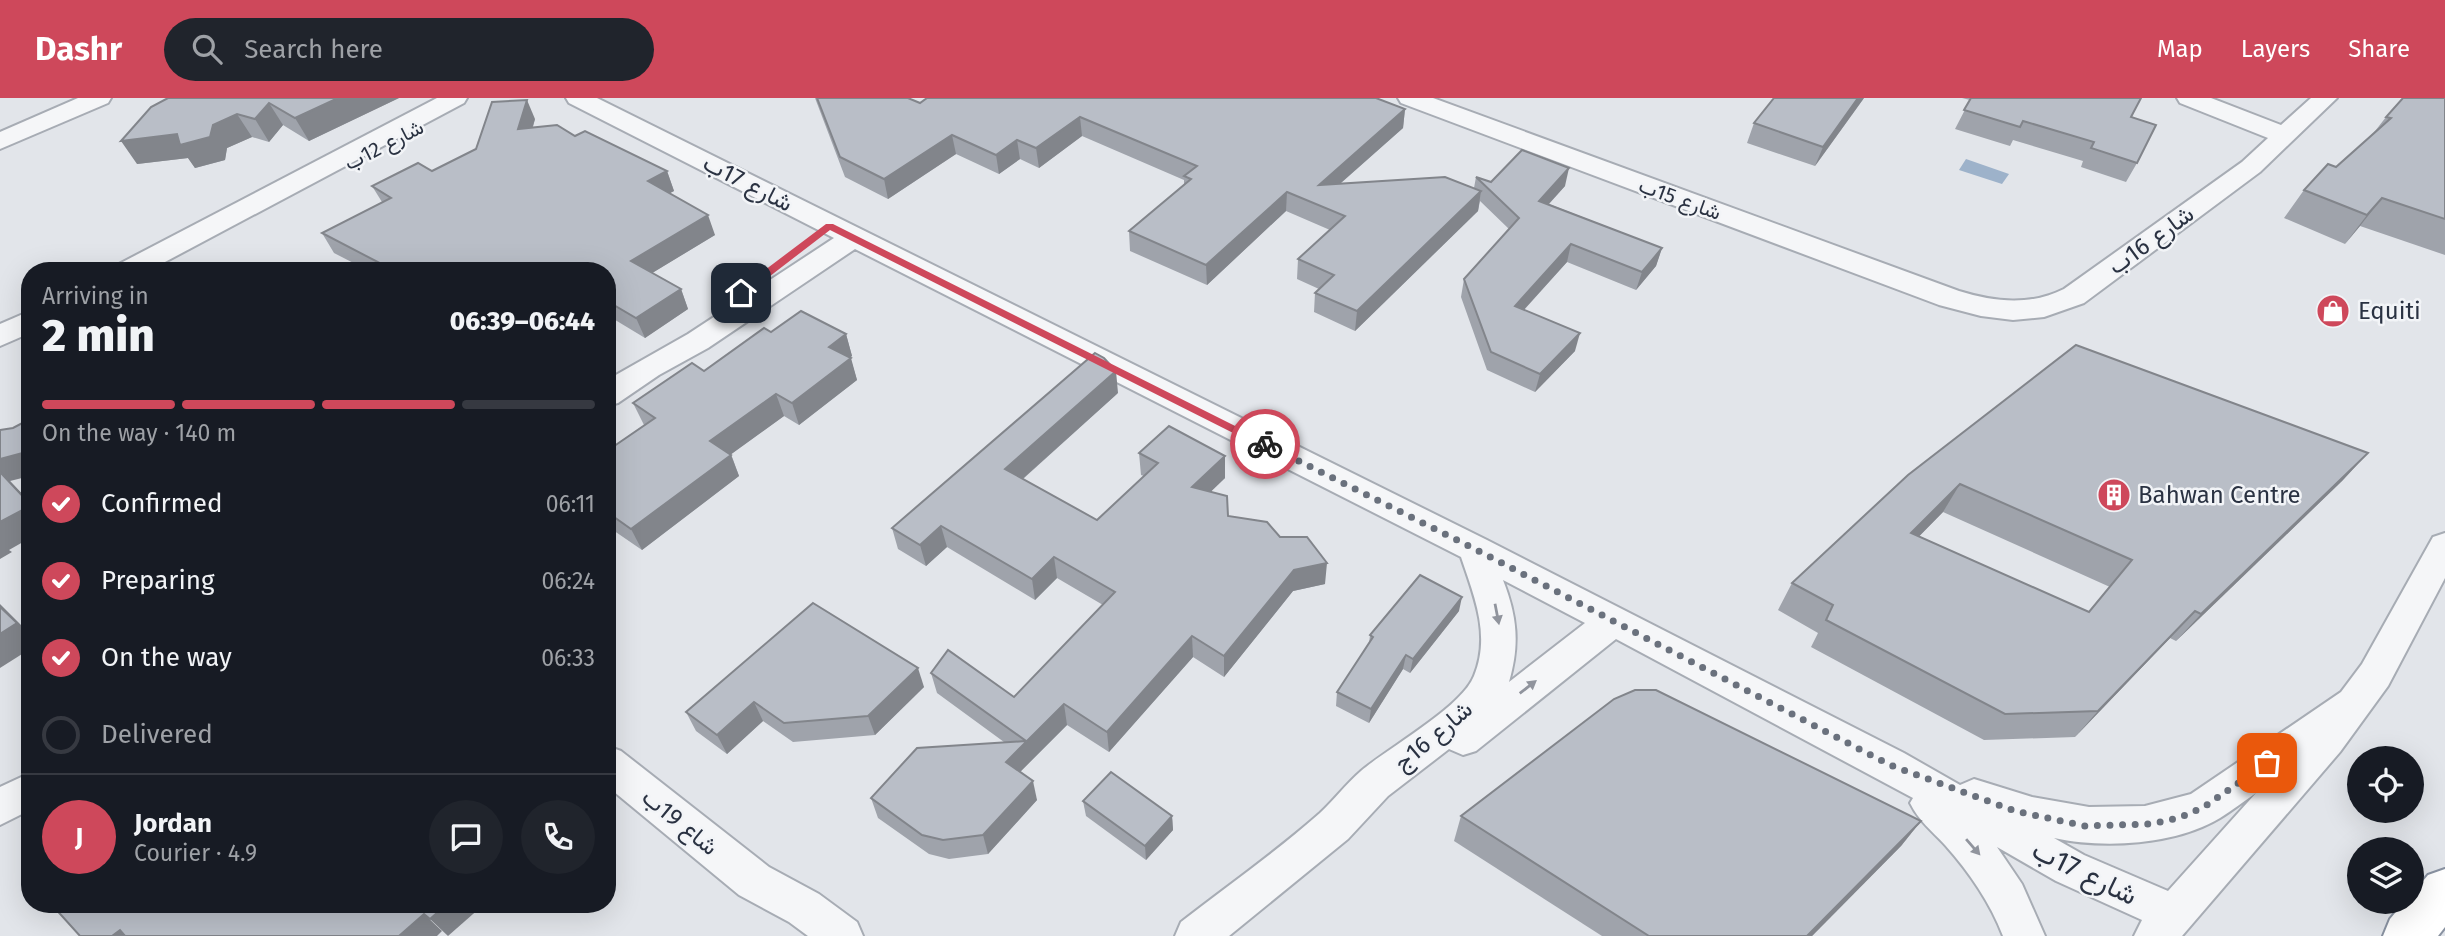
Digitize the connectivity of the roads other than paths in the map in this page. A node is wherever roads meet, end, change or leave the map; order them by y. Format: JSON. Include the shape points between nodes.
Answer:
{"nodes":[{"id":1,"x":99,"y":98,"type":"edge"},
{"id":2,"x":455,"y":98,"type":"edge"},
{"id":3,"x":478,"y":98,"type":"edge"},
{"id":4,"x":578,"y":98,"type":"edge"},
{"id":5,"x":1410,"y":98,"type":"edge"},
{"id":6,"x":2189,"y":98,"type":"edge"},
{"id":7,"x":2211,"y":98,"type":"edge"},
{"id":8,"x":2325,"y":98,"type":"edge"},
{"id":9,"x":2291,"y":129,"type":"junction"},
{"id":10,"x":0,"y":141,"type":"edge"},
{"id":11,"x":289,"y":188,"type":"junction"},
{"id":12,"x":841,"y":232,"type":"junction"},
{"id":13,"x":145,"y":262,"type":"edge"},
{"id":14,"x":1950,"y":298,"type":"joint"},
{"id":15,"x":21,"y":326,"type":"edge"},
{"id":16,"x":0,"y":336,"type":"edge"},
{"id":17,"x":616,"y":390,"type":"edge"},
{"id":18,"x":2445,"y":546,"type":"edge"},
{"id":19,"x":1475,"y":549,"type":"junction"},
{"id":20,"x":1613,"y":621,"type":"junction"},
{"id":21,"x":2352,"y":704,"type":"junction"},
{"id":22,"x":1890,"y":765,"type":"junction"},
{"id":23,"x":616,"y":770,"type":"edge"},
{"id":24,"x":1334,"y":826,"type":"junction"},
{"id":25,"x":754,"y":881,"type":"junction"},
{"id":26,"x":2445,"y":891,"type":"edge"},
{"id":27,"x":2164,"y":925,"type":"edge"},
{"id":28,"x":802,"y":936,"type":"edge"},
{"id":29,"x":842,"y":936,"type":"edge"},
{"id":30,"x":1196,"y":936,"type":"edge"},
{"id":31,"x":2024,"y":936,"type":"edge"},
{"id":32,"x":2407,"y":936,"type":"edge"}],
"edges":[{"from":1,"to":10,"type":"street"},
{"from":2,"to":11,"type":"street","name":"شارع 12ب"},
{"from":3,"to":11,"type":"street","name":"شارع 12ب"},
{"from":4,"to":12,"type":"street","name":"شارع 17ب"},
{"from":5,"to":14,"type":"street","name":"شارع 15ب"},
{"from":6,"to":9,"type":"street"},
{"from":7,"to":9,"type":"street"},
{"from":8,"to":9,"type":"street","name":"شارع 16ب"},
{"from":9,"to":14,"type":"street","name":"شارع 16ب","via":[[2251,167],[2063,303],[2013,311]]},
{"from":11,"to":13,"type":"street","name":"شارع 12ب"},
{"from":12,"to":17,"type":"street","via":[[698,341]]},
{"from":12,"to":19,"type":"street","name":"شارع 17ب"},
{"from":15,"to":16,"type":"street"},
{"from":18,"to":21,"type":"street","via":[[2375,675]]},
{"from":19,"to":20,"type":"street","name":"شارع 17ب"},
{"from":19,"to":24,"type":"street","name":"شارع 16ج","one_way":true,"via":[[1500,630],[1489,686],[1469,710],[1374,784]]},
{"from":20,"to":22,"type":"street","name":"شارع 17ب"},
{"from":24,"to":20,"type":"street","name":"شارع 16ج","one_way":true,"via":[[1412,780]]},
{"from":21,"to":22,"type":"street","name":"شارع 17ب","via":[[2204,807],[2150,824],[2085,826],[2051,821]]},
{"from":21,"to":27,"type":"street","via":[[2327,740]]},
{"from":22,"to":27,"type":"street","name":"شارع 17ب"},
{"from":22,"to":31,"type":"street","name":"شارع 17ب","one_way":true,"via":[[1981,856],[2003,889]]},
{"from":23,"to":25,"type":"street","name":"شاع 19ب"},
{"from":24,"to":30,"type":"street","name":"شارع 16ج"},
{"from":25,"to":28,"type":"street","name":"شاع 19ب","via":[[777,913]]},
{"from":25,"to":29,"type":"street","name":"شاع 19ب","via":[[804,908]]},
{"from":26,"to":32,"type":"highway"}]}
